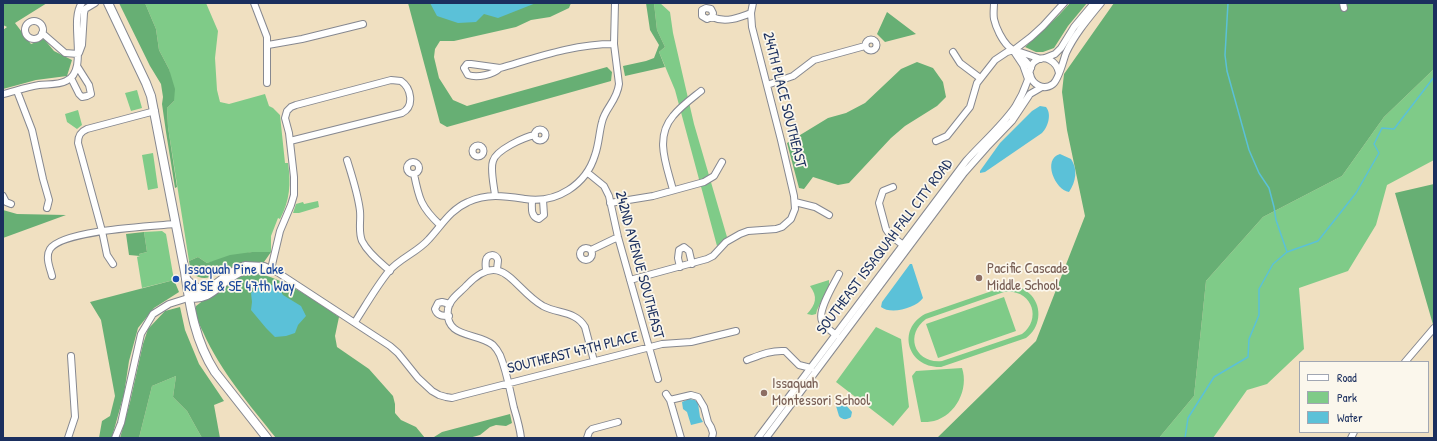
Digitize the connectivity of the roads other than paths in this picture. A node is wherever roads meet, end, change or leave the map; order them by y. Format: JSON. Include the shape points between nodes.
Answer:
{"nodes":[{"id":1,"x":82,"y":3,"type":"edge"},
{"id":2,"x":95,"y":3,"type":"edge"},
{"id":3,"x":108,"y":3,"type":"edge"},
{"id":4,"x":254,"y":3,"type":"edge"},
{"id":5,"x":615,"y":3,"type":"edge"},
{"id":6,"x":753,"y":3,"type":"edge"},
{"id":7,"x":994,"y":3,"type":"edge"},
{"id":8,"x":1064,"y":3,"type":"edge"},
{"id":9,"x":1094,"y":3,"type":"edge"},
{"id":10,"x":1101,"y":3,"type":"edge"},
{"id":11,"x":751,"y":12,"type":"junction"},
{"id":12,"x":712,"y":17,"type":"dead end"},
{"id":13,"x":363,"y":24,"type":"dead end"},
{"id":14,"x":42,"y":33,"type":"dead end"},
{"id":15,"x":614,"y":44,"type":"junction"},
{"id":16,"x":268,"y":45,"type":"junction"},
{"id":17,"x":866,"y":46,"type":"dead end"},
{"id":18,"x":1014,"y":50,"type":"junction"},
{"id":19,"x":953,"y":52,"type":"dead end"},
{"id":20,"x":78,"y":54,"type":"junction"},
{"id":21,"x":1043,"y":58,"type":"junction"},
{"id":22,"x":77,"y":66,"type":"junction"},
{"id":23,"x":500,"y":68,"type":"junction"},
{"id":24,"x":1030,"y":70,"type":"junction"},
{"id":25,"x":1059,"y":73,"type":"junction"},
{"id":26,"x":71,"y":78,"type":"junction"},
{"id":27,"x":980,"y":78,"type":"junction"},
{"id":28,"x":1028,"y":80,"type":"junction"},
{"id":29,"x":267,"y":83,"type":"dead end"},
{"id":30,"x":767,"y":85,"type":"junction"},
{"id":31,"x":1042,"y":87,"type":"junction"},
{"id":32,"x":17,"y":91,"type":"junction"},
{"id":33,"x":701,"y":91,"type":"dead end"},
{"id":34,"x":3,"y":94,"type":"edge"},
{"id":35,"x":155,"y":111,"type":"junction"},
{"id":36,"x":535,"y":135,"type":"dead end"},
{"id":37,"x":290,"y":141,"type":"junction"},
{"id":38,"x":936,"y":141,"type":"dead end"},
{"id":39,"x":483,"y":153,"type":"dead end"},
{"id":40,"x":494,"y":158,"type":"junction"},
{"id":41,"x":347,"y":160,"type":"dead end"},
{"id":42,"x":722,"y":162,"type":"dead end"},
{"id":43,"x":588,"y":173,"type":"junction"},
{"id":44,"x":414,"y":174,"type":"dead end"},
{"id":45,"x":893,"y":187,"type":"dead end"},
{"id":46,"x":673,"y":190,"type":"junction"},
{"id":47,"x":495,"y":195,"type":"junction"},
{"id":48,"x":3,"y":196,"type":"edge"},
{"id":49,"x":532,"y":200,"type":"junction"},
{"id":50,"x":543,"y":200,"type":"junction"},
{"id":51,"x":795,"y":202,"type":"junction"},
{"id":52,"x":610,"y":203,"type":"junction"},
{"id":53,"x":11,"y":204,"type":"dead end"},
{"id":54,"x":47,"y":208,"type":"dead end"},
{"id":55,"x":829,"y":215,"type":"dead end"},
{"id":56,"x":176,"y":224,"type":"junction"},
{"id":57,"x":440,"y":225,"type":"junction"},
{"id":58,"x":102,"y":230,"type":"junction"},
{"id":59,"x":618,"y":237,"type":"junction"},
{"id":60,"x":903,"y":245,"type":"junction"},
{"id":61,"x":591,"y":250,"type":"dead end"},
{"id":62,"x":113,"y":264,"type":"dead end"},
{"id":63,"x":692,"y":264,"type":"junction"},
{"id":64,"x":680,"y":266,"type":"junction"},
{"id":65,"x":271,"y":269,"type":"junction"},
{"id":66,"x":495,"y":270,"type":"junction"},
{"id":67,"x":390,"y":271,"type":"junction"},
{"id":68,"x":486,"y":271,"type":"junction"},
{"id":69,"x":839,"y":274,"type":"dead end"},
{"id":70,"x":52,"y":276,"type":"dead end"},
{"id":71,"x":185,"y":277,"type":"junction"},
{"id":72,"x":630,"y":280,"type":"junction"},
{"id":73,"x":214,"y":284,"type":"junction"},
{"id":74,"x":188,"y":298,"type":"junction"},
{"id":75,"x":449,"y":307,"type":"junction"},
{"id":76,"x":449,"y":316,"type":"junction"},
{"id":77,"x":355,"y":322,"type":"junction"},
{"id":78,"x":1434,"y":328,"type":"edge"},
{"id":79,"x":736,"y":331,"type":"dead end"},
{"id":80,"x":836,"y":335,"type":"junction"},
{"id":81,"x":648,"y":348,"type":"junction"},
{"id":82,"x":71,"y":356,"type":"dead end"},
{"id":83,"x":747,"y":360,"type":"dead end"},
{"id":84,"x":594,"y":361,"type":"junction"},
{"id":85,"x":1405,"y":361,"type":"edge"},
{"id":86,"x":811,"y":368,"type":"junction"},
{"id":87,"x":658,"y":379,"type":"dead end"},
{"id":88,"x":508,"y":383,"type":"junction"},
{"id":89,"x":666,"y":394,"type":"dead end"},
{"id":90,"x":670,"y":400,"type":"junction"},
{"id":91,"x":618,"y":422,"type":"dead end"},
{"id":92,"x":68,"y":438,"type":"edge"},
{"id":93,"x":115,"y":438,"type":"edge"},
{"id":94,"x":267,"y":438,"type":"edge"},
{"id":95,"x":520,"y":438,"type":"edge"},
{"id":96,"x":587,"y":438,"type":"edge"},
{"id":97,"x":681,"y":438,"type":"edge"},
{"id":98,"x":712,"y":438,"type":"edge"},
{"id":99,"x":758,"y":438,"type":"edge"},
{"id":100,"x":766,"y":438,"type":"edge"}],
"edges":[{"from":1,"to":20,"type":"street","via":[[78,12]]},
{"from":2,"to":20,"type":"street","via":[[85,9],[82,45]]},
{"from":3,"to":35,"type":"main road","via":[[146,83]]},
{"from":4,"to":16,"type":"street"},
{"from":5,"to":15,"type":"street"},
{"from":6,"to":11,"type":"street","name":"244TH PLACE SOUTHEAST"},
{"from":7,"to":18,"type":"street","via":[[996,24],[1004,41]]},
{"from":8,"to":18,"type":"street","via":[[1043,26]]},
{"from":9,"to":21,"type":"street","via":[[1061,48],[1055,54]]},
{"from":10,"to":25,"type":"street","via":[[1072,41]]},
{"from":11,"to":12,"type":"street","via":[[727,20]]},
{"from":11,"to":30,"type":"street","name":"244TH PLACE SOUTHEAST","via":[[753,32]]},
{"from":13,"to":16,"type":"street"},
{"from":14,"to":20,"type":"street","via":[[65,53]]},
{"from":15,"to":23,"type":"street","via":[[563,49]]},
{"from":15,"to":43,"type":"street","via":[[618,90],[602,120],[596,151]]},
{"from":16,"to":29,"type":"street"},
{"from":17,"to":30,"type":"street","via":[[814,60],[792,76]]},
{"from":18,"to":21,"type":"street"},
{"from":18,"to":24,"type":"street","via":[[1026,60]]},
{"from":18,"to":27,"type":"street","via":[[1001,55]]},
{"from":18,"to":28,"type":"street"},
{"from":19,"to":27,"type":"street","via":[[960,63]]},
{"from":20,"to":22,"type":"street"},
{"from":21,"to":24,"type":"street","via":[[1034,62]]},
{"from":21,"to":25,"type":"street","via":[[1050,59]]},
{"from":22,"to":26,"type":"street"},
{"from":22,"to":26,"type":"street","via":[[89,85],[91,94],[82,97]]},
{"from":23,"to":23,"type":"street","via":[[474,64],[467,64],[464,68],[466,74],[471,76]]},
{"from":24,"to":28,"type":"street","name":"SOUTHEAST ISSAQUAH FALL CITY ROAD"},
{"from":24,"to":31,"type":"street","via":[[1034,83]]},
{"from":25,"to":31,"type":"street","via":[[1053,84]]},
{"from":26,"to":32,"type":"street"},
{"from":27,"to":38,"type":"street","via":[[970,107],[947,136]]},
{"from":28,"to":60,"type":"street","name":"SOUTHEAST ISSAQUAH FALL CITY ROAD","via":[[1010,113],[966,161]]},
{"from":30,"to":51,"type":"street","name":"244TH PLACE SOUTHEAST"},
{"from":31,"to":100,"type":"street","name":"SOUTHEAST ISSAQUAH FALL CITY ROAD","via":[[1031,93],[1012,121],[964,173]]},
{"from":32,"to":34,"type":"street"},
{"from":32,"to":54,"type":"street","via":[[32,130],[49,200]]},
{"from":33,"to":46,"type":"street","via":[[674,114],[664,133],[662,147]]},
{"from":35,"to":56,"type":"main road"},
{"from":35,"to":58,"type":"street","via":[[87,129],[80,134],[78,143]]},
{"from":36,"to":40,"type":"street","via":[[503,149]]},
{"from":37,"to":37,"type":"street","via":[[402,113],[408,109],[410,102],[407,87],[396,79],[290,107],[286,118]]},
{"from":37,"to":65,"type":"street","via":[[294,195],[280,231]]},
{"from":39,"to":40,"type":"street"},
{"from":40,"to":47,"type":"street","via":[[492,165]]},
{"from":41,"to":67,"type":"street","via":[[360,212],[359,227],[363,242],[372,255]]},
{"from":42,"to":46,"type":"street","via":[[710,180]]},
{"from":43,"to":50,"type":"street","via":[[565,193]]},
{"from":43,"to":52,"type":"street","name":"242ND AVENUE SOUTHEAST","via":[[607,190]]},
{"from":44,"to":57,"type":"street","via":[[421,203]]},
{"from":45,"to":60,"type":"street","via":[[883,190],[880,204],[888,232]]},
{"from":46,"to":52,"type":"street","via":[[636,200]]},
{"from":47,"to":49,"type":"street"},
{"from":47,"to":57,"type":"street","via":[[477,198],[461,205]]},
{"from":48,"to":53,"type":"street","via":[[6,202]]},
{"from":49,"to":50,"type":"street"},
{"from":49,"to":50,"type":"street","via":[[533,215],[539,219],[544,215]]},
{"from":51,"to":55,"type":"street","via":[[815,207]]},
{"from":51,"to":63,"type":"street","via":[[791,219],[782,227],[740,234],[726,242],[713,256]]},
{"from":52,"to":59,"type":"street","name":"242ND AVENUE SOUTHEAST"},
{"from":56,"to":58,"type":"street"},
{"from":56,"to":71,"type":"main road"},
{"from":57,"to":67,"type":"street","via":[[422,246]]},
{"from":58,"to":62,"type":"street","via":[[107,255]]},
{"from":58,"to":70,"type":"street","via":[[52,246],[48,258]]},
{"from":59,"to":61,"type":"street"},
{"from":59,"to":72,"type":"street","name":"242ND AVENUE SOUTHEAST"},
{"from":60,"to":80,"type":"street","name":"SOUTHEAST ISSAQUAH FALL CITY ROAD"},
{"from":63,"to":64,"type":"street"},
{"from":63,"to":64,"type":"street","via":[[689,251],[684,247],[678,252]]},
{"from":64,"to":72,"type":"street"},
{"from":65,"to":73,"type":"street","via":[[245,265]]},
{"from":65,"to":74,"type":"street","via":[[241,272],[206,297],[197,300]]},
{"from":65,"to":77,"type":"street"},
{"from":66,"to":68,"type":"street"},
{"from":66,"to":68,"type":"street","via":[[497,259],[492,255],[486,259]]},
{"from":66,"to":84,"type":"street","via":[[509,276],[536,302],[553,311],[579,319],[585,327]]},
{"from":67,"to":77,"type":"street"},
{"from":68,"to":75,"type":"street","via":[[475,277]]},
{"from":69,"to":80,"type":"street","via":[[821,314],[821,320]]},
{"from":71,"to":73,"type":"street","via":[[200,288]]},
{"from":71,"to":74,"type":"main road"},
{"from":72,"to":81,"type":"street","name":"242ND AVENUE SOUTHEAST"},
{"from":73,"to":74,"type":"street"},
{"from":74,"to":93,"type":"street","via":[[160,309],[153,314],[144,328]]},
{"from":74,"to":94,"type":"main road","via":[[199,342],[209,363]]},
{"from":75,"to":76,"type":"street"},
{"from":75,"to":76,"type":"street","via":[[440,302],[435,308],[438,314]]},
{"from":76,"to":88,"type":"street","via":[[454,329],[484,340],[496,348]]},
{"from":77,"to":88,"type":"street","name":"SOUTHEAST 47TH PLACE","via":[[390,346],[427,386],[439,395],[452,398]]},
{"from":78,"to":85,"type":"street"},
{"from":79,"to":81,"type":"street","name":"SOUTHEAST 47TH PLACE","via":[[691,342],[662,344]]},
{"from":80,"to":86,"type":"street","name":"SOUTHEAST ISSAQUAH FALL CITY ROAD"},
{"from":81,"to":84,"type":"street","name":"SOUTHEAST 47TH PLACE"},
{"from":81,"to":87,"type":"street","name":"242ND AVENUE SOUTHEAST"},
{"from":82,"to":92,"type":"street","via":[[75,417]]},
{"from":83,"to":86,"type":"street","via":[[776,350],[785,351],[799,365]]},
{"from":84,"to":88,"type":"street","name":"SOUTHEAST 47TH PLACE"},
{"from":86,"to":99,"type":"street","name":"SOUTHEAST ISSAQUAH FALL CITY ROAD"},
{"from":88,"to":95,"type":"street"},
{"from":89,"to":90,"type":"street"},
{"from":90,"to":97,"type":"street"},
{"from":90,"to":98,"type":"street","via":[[691,395],[698,397],[711,427]]},
{"from":91,"to":96,"type":"street","via":[[592,429]]}]}
